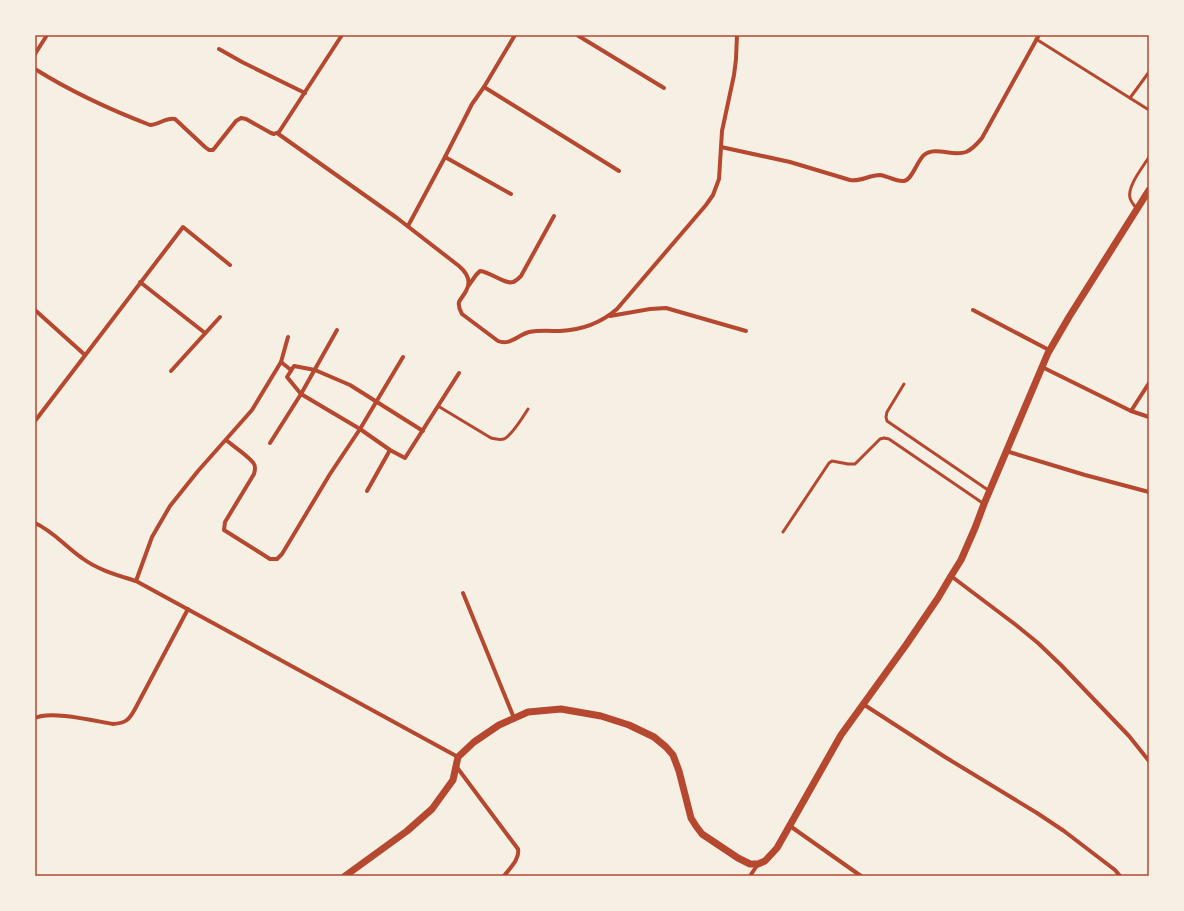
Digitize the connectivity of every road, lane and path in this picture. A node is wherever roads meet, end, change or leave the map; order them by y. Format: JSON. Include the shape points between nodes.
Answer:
{"nodes":[{"id":1,"x":47,"y":35,"type":"edge"},
{"id":2,"x":342,"y":35,"type":"edge"},
{"id":3,"x":515,"y":35,"type":"edge"},
{"id":4,"x":577,"y":35,"type":"edge"},
{"id":5,"x":737,"y":35,"type":"edge"},
{"id":6,"x":1038,"y":37,"type":"edge"},
{"id":7,"x":218,"y":49,"type":"dead end"},
{"id":8,"x":35,"y":54,"type":"edge"},
{"id":9,"x":35,"y":69,"type":"edge"},
{"id":10,"x":1149,"y":72,"type":"edge"},
{"id":11,"x":484,"y":87,"type":"junction"},
{"id":12,"x":664,"y":88,"type":"dead end"},
{"id":13,"x":304,"y":93,"type":"junction"},
{"id":14,"x":1130,"y":98,"type":"junction"},
{"id":15,"x":1149,"y":110,"type":"edge"},
{"id":16,"x":277,"y":133,"type":"junction"},
{"id":17,"x":721,"y":147,"type":"junction"},
{"id":18,"x":445,"y":157,"type":"junction"},
{"id":19,"x":1149,"y":157,"type":"edge"},
{"id":20,"x":619,"y":171,"type":"dead end"},
{"id":21,"x":1149,"y":190,"type":"edge"},
{"id":22,"x":511,"y":194,"type":"dead end"},
{"id":23,"x":1137,"y":209,"type":"junction"},
{"id":24,"x":554,"y":216,"type":"dead end"},
{"id":25,"x":408,"y":226,"type":"junction"},
{"id":26,"x":230,"y":265,"type":"dead end"},
{"id":27,"x":140,"y":282,"type":"junction"},
{"id":28,"x":468,"y":287,"type":"junction"},
{"id":29,"x":35,"y":310,"type":"edge"},
{"id":30,"x":973,"y":310,"type":"dead end"},
{"id":31,"x":220,"y":317,"type":"dead end"},
{"id":32,"x":609,"y":317,"type":"junction"},
{"id":33,"x":337,"y":330,"type":"dead end"},
{"id":34,"x":746,"y":331,"type":"dead end"},
{"id":35,"x":205,"y":334,"type":"junction"},
{"id":36,"x":288,"y":337,"type":"dead end"},
{"id":37,"x":1049,"y":350,"type":"junction"},
{"id":38,"x":85,"y":354,"type":"junction"},
{"id":39,"x":403,"y":357,"type":"dead end"},
{"id":40,"x":281,"y":362,"type":"junction"},
{"id":41,"x":1042,"y":367,"type":"junction"},
{"id":42,"x":291,"y":370,"type":"junction"},
{"id":43,"x":315,"y":370,"type":"junction"},
{"id":44,"x":171,"y":371,"type":"dead end"},
{"id":45,"x":459,"y":373,"type":"dead end"},
{"id":46,"x":1149,"y":383,"type":"edge"},
{"id":47,"x":904,"y":384,"type":"dead end"},
{"id":48,"x":301,"y":394,"type":"junction"},
{"id":49,"x":376,"y":402,"type":"junction"},
{"id":50,"x":438,"y":406,"type":"junction"},
{"id":51,"x":528,"y":409,"type":"dead end"},
{"id":52,"x":1131,"y":411,"type":"junction"},
{"id":53,"x":1149,"y":417,"type":"edge"},
{"id":54,"x":35,"y":421,"type":"edge"},
{"id":55,"x":360,"y":429,"type":"junction"},
{"id":56,"x":423,"y":430,"type":"junction"},
{"id":57,"x":226,"y":440,"type":"junction"},
{"id":58,"x":270,"y":443,"type":"dead end"},
{"id":59,"x":390,"y":450,"type":"junction"},
{"id":60,"x":1006,"y":451,"type":"junction"},
{"id":61,"x":367,"y":491,"type":"dead end"},
{"id":62,"x":989,"y":491,"type":"junction"},
{"id":63,"x":1149,"y":492,"type":"edge"},
{"id":64,"x":984,"y":504,"type":"junction"},
{"id":65,"x":35,"y":523,"type":"edge"},
{"id":66,"x":783,"y":532,"type":"dead end"},
{"id":67,"x":951,"y":576,"type":"junction"},
{"id":68,"x":136,"y":581,"type":"junction"},
{"id":69,"x":463,"y":593,"type":"dead end"},
{"id":70,"x":188,"y":609,"type":"junction"},
{"id":71,"x":863,"y":704,"type":"junction"},
{"id":72,"x":35,"y":718,"type":"edge"},
{"id":73,"x":514,"y":718,"type":"junction"},
{"id":74,"x":458,"y":757,"type":"junction"},
{"id":75,"x":1149,"y":761,"type":"edge"},
{"id":76,"x":456,"y":766,"type":"junction"},
{"id":77,"x":790,"y":826,"type":"junction"},
{"id":78,"x":758,"y":864,"type":"junction"},
{"id":79,"x":345,"y":876,"type":"edge"},
{"id":80,"x":504,"y":876,"type":"edge"},
{"id":81,"x":750,"y":876,"type":"edge"},
{"id":82,"x":861,"y":876,"type":"edge"},
{"id":83,"x":1120,"y":876,"type":"edge"}],
"edges":[{"from":1,"to":8,"type":"street"},
{"from":2,"to":13,"type":"street"},
{"from":3,"to":11,"type":"street"},
{"from":4,"to":12,"type":"street"},
{"from":5,"to":17,"type":"street","via":[[734,75]]},
{"from":6,"to":14,"type":"lane"},
{"from":6,"to":17,"type":"street","via":[[977,144],[965,152],[932,152],[924,155],[905,181],[878,175],[859,181],[850,180],[790,162]]},
{"from":7,"to":13,"type":"street"},
{"from":9,"to":16,"type":"street","via":[[57,83],[150,125],[170,118],[175,119],[209,150],[214,150],[241,118],[271,133]]},
{"from":10,"to":14,"type":"lane"},
{"from":11,"to":18,"type":"street","via":[[472,104]]},
{"from":11,"to":20,"type":"street"},
{"from":13,"to":16,"type":"street"},
{"from":14,"to":15,"type":"lane"},
{"from":16,"to":25,"type":"street"},
{"from":17,"to":32,"type":"street","via":[[719,179],[713,195]]},
{"from":18,"to":22,"type":"street"},
{"from":18,"to":25,"type":"street"},
{"from":19,"to":23,"type":"lane","via":[[1130,191],[1129,197]]},
{"from":21,"to":23,"type":"street"},
{"from":23,"to":37,"type":"street"},
{"from":24,"to":28,"type":"street","via":[[521,276],[514,282],[506,282],[486,272],[480,272]]},
{"from":25,"to":28,"type":"street","via":[[464,271]]},
{"from":26,"to":27,"type":"street","via":[[183,227]]},
{"from":27,"to":35,"type":"street"},
{"from":27,"to":38,"type":"street"},
{"from":28,"to":32,"type":"street","via":[[459,302],[462,314],[502,343],[524,333],[574,329],[595,324]]},
{"from":29,"to":38,"type":"street"},
{"from":30,"to":37,"type":"street"},
{"from":31,"to":35,"type":"street"},
{"from":32,"to":34,"type":"street","via":[[666,308]]},
{"from":33,"to":43,"type":"street"},
{"from":35,"to":44,"type":"street"},
{"from":36,"to":40,"type":"street"},
{"from":37,"to":41,"type":"street"},
{"from":38,"to":54,"type":"street"},
{"from":39,"to":49,"type":"street"},
{"from":40,"to":42,"type":"street"},
{"from":40,"to":57,"type":"street","via":[[252,410]]},
{"from":41,"to":52,"type":"street"},
{"from":41,"to":60,"type":"street"},
{"from":42,"to":43,"type":"street","via":[[294,366]]},
{"from":42,"to":48,"type":"street","via":[[287,377]]},
{"from":43,"to":48,"type":"street"},
{"from":43,"to":49,"type":"street","via":[[350,385]]},
{"from":45,"to":50,"type":"street"},
{"from":46,"to":52,"type":"street"},
{"from":47,"to":62,"type":"lane","via":[[887,412],[887,420]]},
{"from":48,"to":55,"type":"street"},
{"from":48,"to":58,"type":"street"},
{"from":49,"to":55,"type":"street"},
{"from":49,"to":56,"type":"street"},
{"from":50,"to":51,"type":"lane","via":[[491,438],[497,439],[510,434]]},
{"from":50,"to":56,"type":"street"},
{"from":52,"to":53,"type":"street"},
{"from":55,"to":57,"type":"street","via":[[282,554],[274,560],[224,530],[225,522],[255,469],[254,464]]},
{"from":55,"to":59,"type":"street"},
{"from":56,"to":59,"type":"street","via":[[405,458]]},
{"from":57,"to":68,"type":"street","via":[[170,506],[152,537]]},
{"from":59,"to":61,"type":"street"},
{"from":60,"to":62,"type":"street"},
{"from":60,"to":63,"type":"street","via":[[1085,476]]},
{"from":62,"to":64,"type":"street"},
{"from":64,"to":66,"type":"lane","via":[[884,438],[855,464],[832,461],[829,463]]},
{"from":64,"to":67,"type":"street","via":[[976,528]]},
{"from":65,"to":68,"type":"street","via":[[93,566]]},
{"from":67,"to":71,"type":"street","via":[[906,645]]},
{"from":67,"to":75,"type":"street","via":[[1016,625],[1055,659],[1129,736]]},
{"from":68,"to":70,"type":"street"},
{"from":69,"to":73,"type":"street"},
{"from":70,"to":72,"type":"street","via":[[135,709],[126,721],[113,724],[54,715]]},
{"from":70,"to":74,"type":"street"},
{"from":71,"to":77,"type":"street","via":[[841,735]]},
{"from":71,"to":83,"type":"street","via":[[1064,831]]},
{"from":73,"to":74,"type":"street","via":[[474,742]]},
{"from":73,"to":78,"type":"street","via":[[528,712],[561,709],[601,716],[654,737],[673,755],[691,818],[702,834],[738,858],[750,864]]},
{"from":74,"to":76,"type":"street"},
{"from":76,"to":79,"type":"street","via":[[453,780],[432,809],[407,831]]},
{"from":76,"to":80,"type":"street","via":[[518,849],[517,858]]},
{"from":77,"to":78,"type":"street","via":[[770,858]]},
{"from":77,"to":82,"type":"street"},
{"from":78,"to":81,"type":"street"}]}
